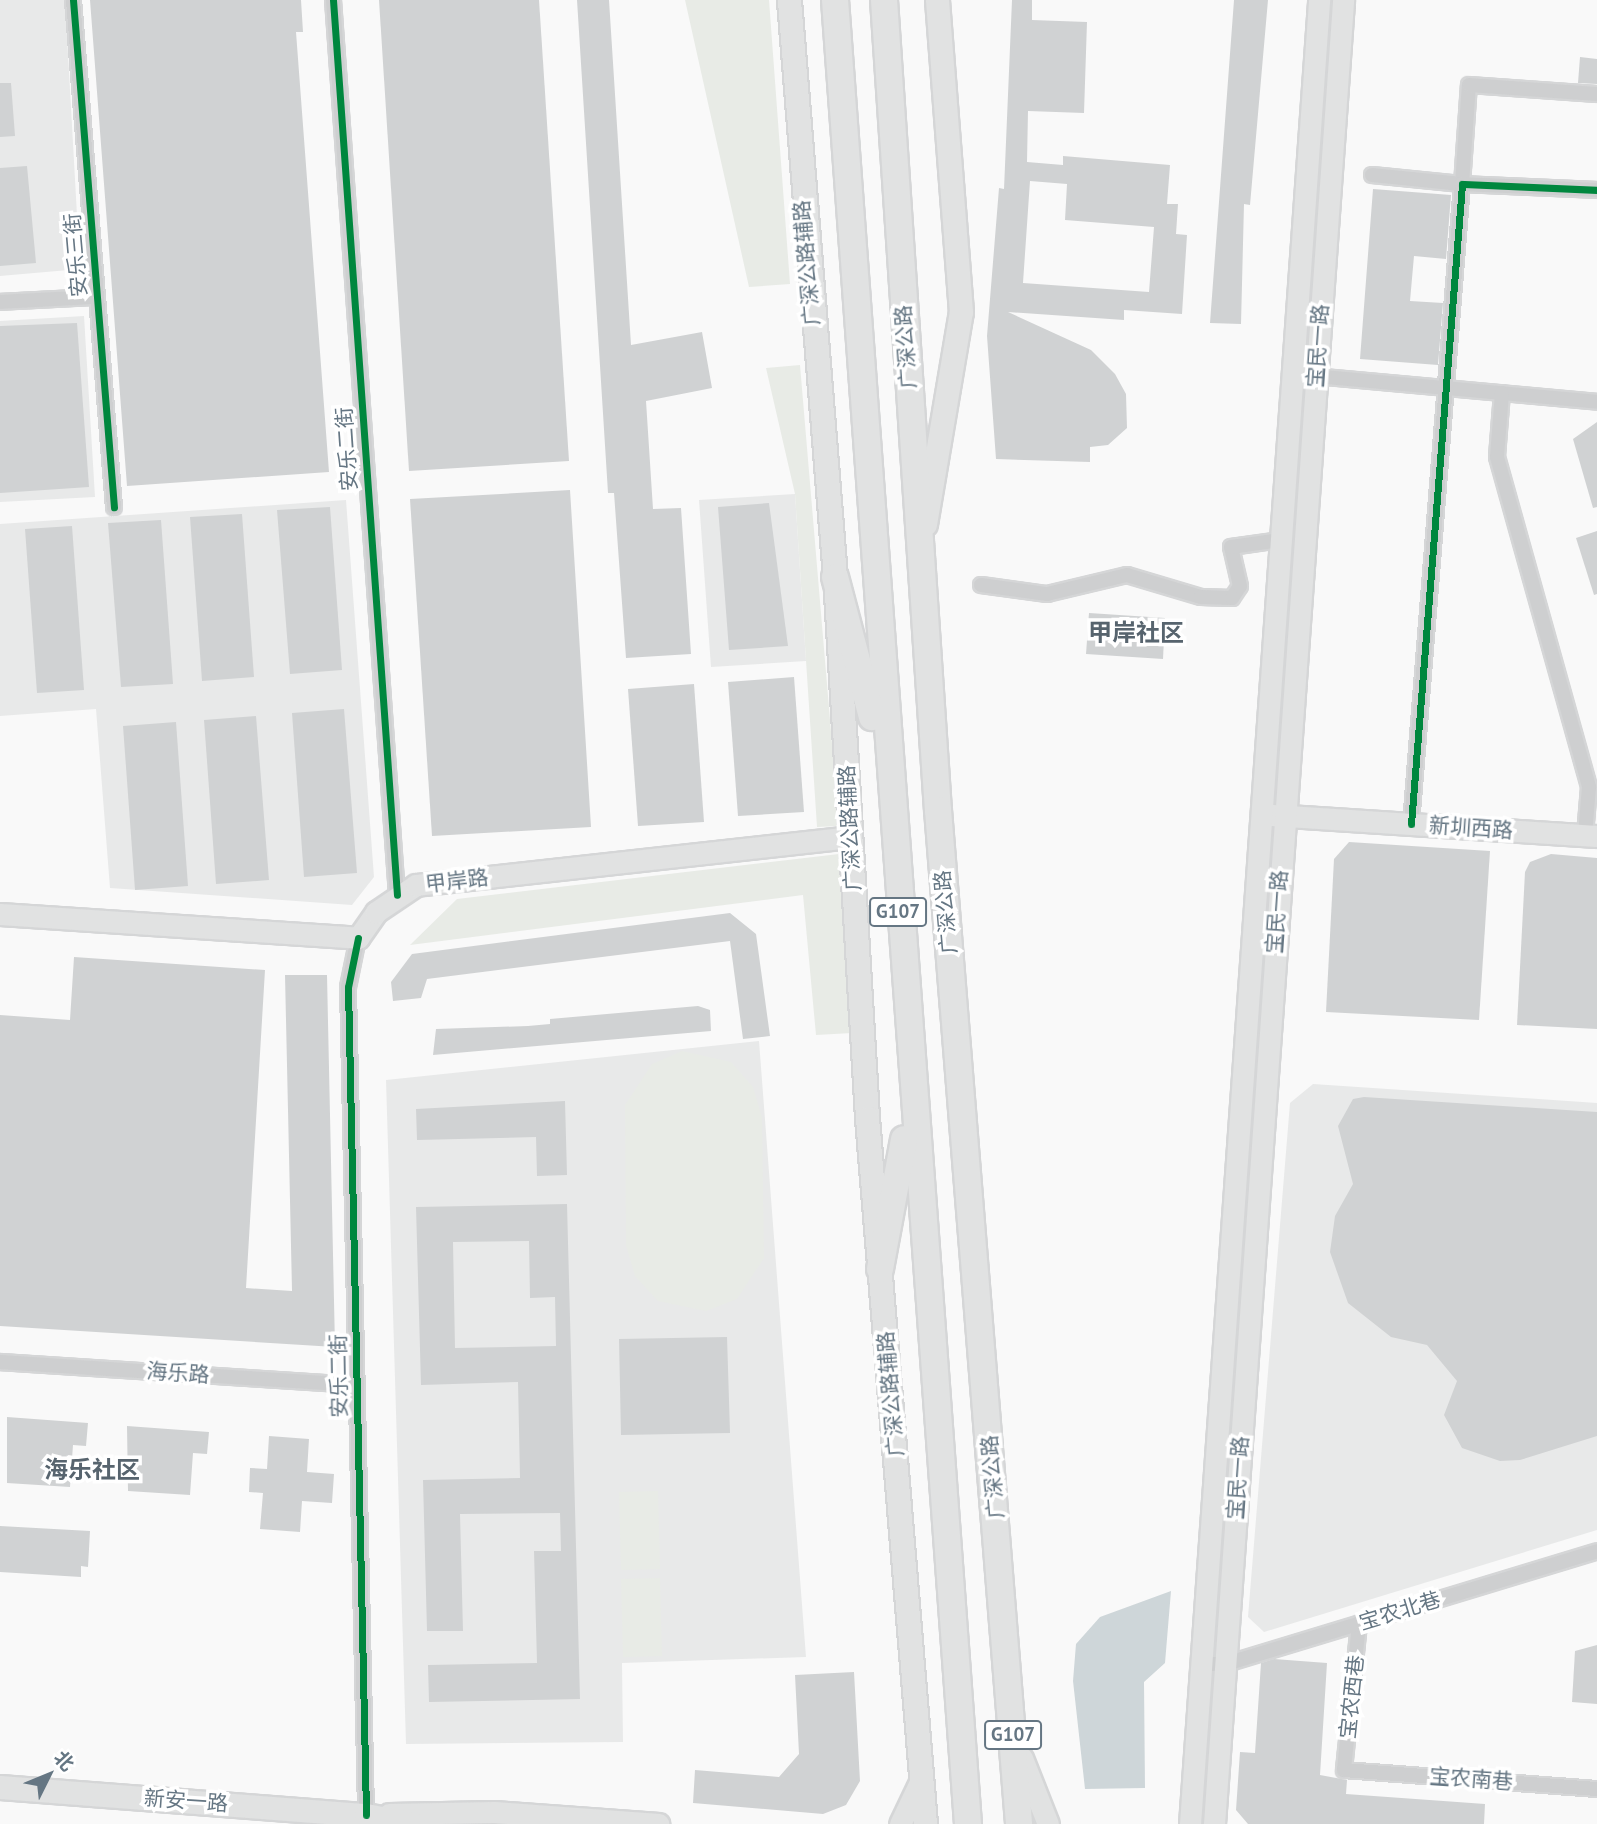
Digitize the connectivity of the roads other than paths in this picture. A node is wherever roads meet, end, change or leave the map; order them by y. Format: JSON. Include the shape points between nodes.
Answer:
{"nodes":[{"id":1,"x":73,"y":0,"type":"edge"},
{"id":2,"x":333,"y":0,"type":"edge"},
{"id":3,"x":789,"y":0,"type":"edge"},
{"id":4,"x":835,"y":0,"type":"edge"},
{"id":5,"x":884,"y":0,"type":"edge"},
{"id":6,"x":937,"y":0,"type":"edge"},
{"id":7,"x":1319,"y":0,"type":"edge"},
{"id":8,"x":1343,"y":0,"type":"edge"},
{"id":9,"x":1597,"y":94,"type":"edge"},
{"id":10,"x":1372,"y":176,"type":"dead end"},
{"id":11,"x":1462,"y":184,"type":"junction"},
{"id":12,"x":1597,"y":190,"type":"edge"},
{"id":13,"x":97,"y":297,"type":"junction"},
{"id":14,"x":0,"y":302,"type":"edge"},
{"id":15,"x":1292,"y":374,"type":"junction"},
{"id":16,"x":1316,"y":376,"type":"junction"},
{"id":17,"x":1450,"y":388,"type":"junction"},
{"id":18,"x":1502,"y":393,"type":"junction"},
{"id":19,"x":1597,"y":402,"type":"edge"},
{"id":20,"x":114,"y":508,"type":"dead end"},
{"id":21,"x":1280,"y":540,"type":"junction"},
{"id":22,"x":920,"y":551,"type":"junction"},
{"id":23,"x":835,"y":576,"type":"junction"},
{"id":24,"x":981,"y":585,"type":"dead end"},
{"id":25,"x":888,"y":778,"type":"junction"},
{"id":26,"x":1593,"y":786,"type":"edge"},
{"id":27,"x":1262,"y":814,"type":"junction"},
{"id":28,"x":1284,"y":815,"type":"junction"},
{"id":29,"x":1411,"y":824,"type":"junction"},
{"id":30,"x":1591,"y":836,"type":"edge"},
{"id":31,"x":850,"y":837,"type":"junction"},
{"id":32,"x":397,"y":895,"type":"junction"},
{"id":33,"x":0,"y":914,"type":"edge"},
{"id":34,"x":358,"y":938,"type":"junction"},
{"id":35,"x":911,"y":1102,"type":"junction"},
{"id":36,"x":880,"y":1269,"type":"junction"},
{"id":37,"x":0,"y":1362,"type":"edge"},
{"id":38,"x":356,"y":1385,"type":"junction"},
{"id":39,"x":1597,"y":1551,"type":"edge"},
{"id":40,"x":1359,"y":1624,"type":"junction"},
{"id":41,"x":1201,"y":1664,"type":"junction"},
{"id":42,"x":1226,"y":1664,"type":"junction"},
{"id":43,"x":1013,"y":1726,"type":"junction"},
{"id":44,"x":1344,"y":1770,"type":"joint"},
{"id":45,"x":922,"y":1774,"type":"junction"},
{"id":46,"x":0,"y":1787,"type":"edge"},
{"id":47,"x":1597,"y":1789,"type":"edge"},
{"id":48,"x":366,"y":1815,"type":"junction"},
{"id":49,"x":412,"y":1824,"type":"edge"},
{"id":50,"x":659,"y":1824,"type":"edge"},
{"id":51,"x":900,"y":1824,"type":"edge"},
{"id":52,"x":925,"y":1824,"type":"edge"},
{"id":53,"x":968,"y":1824,"type":"edge"},
{"id":54,"x":1019,"y":1824,"type":"edge"},
{"id":55,"x":1048,"y":1824,"type":"edge"},
{"id":56,"x":1190,"y":1824,"type":"edge"},
{"id":57,"x":1214,"y":1824,"type":"edge"}],
"edges":[{"from":1,"to":13,"type":"street","name":"安乐三街"},
{"from":2,"to":32,"type":"street","name":"安乐二街"},
{"from":3,"to":23,"type":"main road","name":"广深公路辅路"},
{"from":4,"to":25,"type":"highway","number":"G107"},
{"from":5,"to":22,"type":"highway","name":"广深公路","number":"G107"},
{"from":6,"to":22,"type":"main road","via":[[961,312]]},
{"from":7,"to":15,"type":"main road","name":"宝民一路"},
{"from":8,"to":16,"type":"main road","name":"宝民一路"},
{"from":9,"to":11,"type":"street","via":[[1469,85]]},
{"from":10,"to":11,"type":"street"},
{"from":11,"to":12,"type":"street"},
{"from":11,"to":17,"type":"street"},
{"from":13,"to":14,"type":"street"},
{"from":13,"to":20,"type":"street","name":"安乐三街"},
{"from":15,"to":16,"type":"street"},
{"from":15,"to":21,"type":"main road","name":"宝民一路"},
{"from":16,"to":17,"type":"street"},
{"from":16,"to":28,"type":"main road","name":"宝民一路"},
{"from":17,"to":18,"type":"street"},
{"from":17,"to":29,"type":"street"},
{"from":18,"to":19,"type":"street"},
{"from":18,"to":26,"type":"street","via":[[1497,457]]},
{"from":21,"to":24,"type":"street","via":[[1231,547],[1240,586],[1231,598],[1201,597],[1127,575],[1047,594]]},
{"from":21,"to":27,"type":"main road","name":"宝民一路"},
{"from":22,"to":43,"type":"highway","name":"广深公路","number":"G107"},
{"from":23,"to":25,"type":"highway"},
{"from":23,"to":31,"type":"main road","name":"广深公路辅路"},
{"from":25,"to":35,"type":"highway","number":"G107"},
{"from":26,"to":30,"type":"street"},
{"from":27,"to":28,"type":"main road","name":"新圳西路"},
{"from":27,"to":41,"type":"main road","name":"宝民一路"},
{"from":28,"to":29,"type":"main road","name":"新圳西路"},
{"from":28,"to":42,"type":"main road","name":"宝民一路"},
{"from":29,"to":30,"type":"main road","name":"新圳西路"},
{"from":31,"to":32,"type":"main road","name":"甲岸路","via":[[416,886]]},
{"from":31,"to":36,"type":"main road","name":"广深公路辅路"},
{"from":32,"to":34,"type":"main road","name":"甲岸路"},
{"from":33,"to":34,"type":"main road"},
{"from":34,"to":38,"type":"street","name":"安乐二街","via":[[348,987]]},
{"from":35,"to":36,"type":"highway"},
{"from":35,"to":53,"type":"highway","number":"G107"},
{"from":36,"to":45,"type":"main road","name":"广深公路辅路"},
{"from":37,"to":38,"type":"street","name":"海乐路"},
{"from":38,"to":48,"type":"street","name":"安乐二街"},
{"from":39,"to":40,"type":"street","name":"宝农北巷"},
{"from":40,"to":42,"type":"street","name":"宝农北巷"},
{"from":40,"to":44,"type":"street","name":"宝农西巷"},
{"from":41,"to":42,"type":"street","name":"宝农北巷"},
{"from":41,"to":56,"type":"main road","name":"宝民一路"},
{"from":42,"to":57,"type":"main road","name":"宝民一路"},
{"from":43,"to":54,"type":"highway","name":"广深公路","number":"G107"},
{"from":43,"to":55,"type":"main road","via":[[1031,1791]]},
{"from":44,"to":47,"type":"street","name":"宝农南巷"},
{"from":45,"to":51,"type":"main road","via":[[915,1803]]},
{"from":45,"to":52,"type":"main road","name":"广深公路辅路"},
{"from":46,"to":48,"type":"main road","name":"新安一路"},
{"from":48,"to":49,"type":"main road","name":"新安一路"},
{"from":48,"to":50,"type":"main road","via":[[494,1812]]}]}
